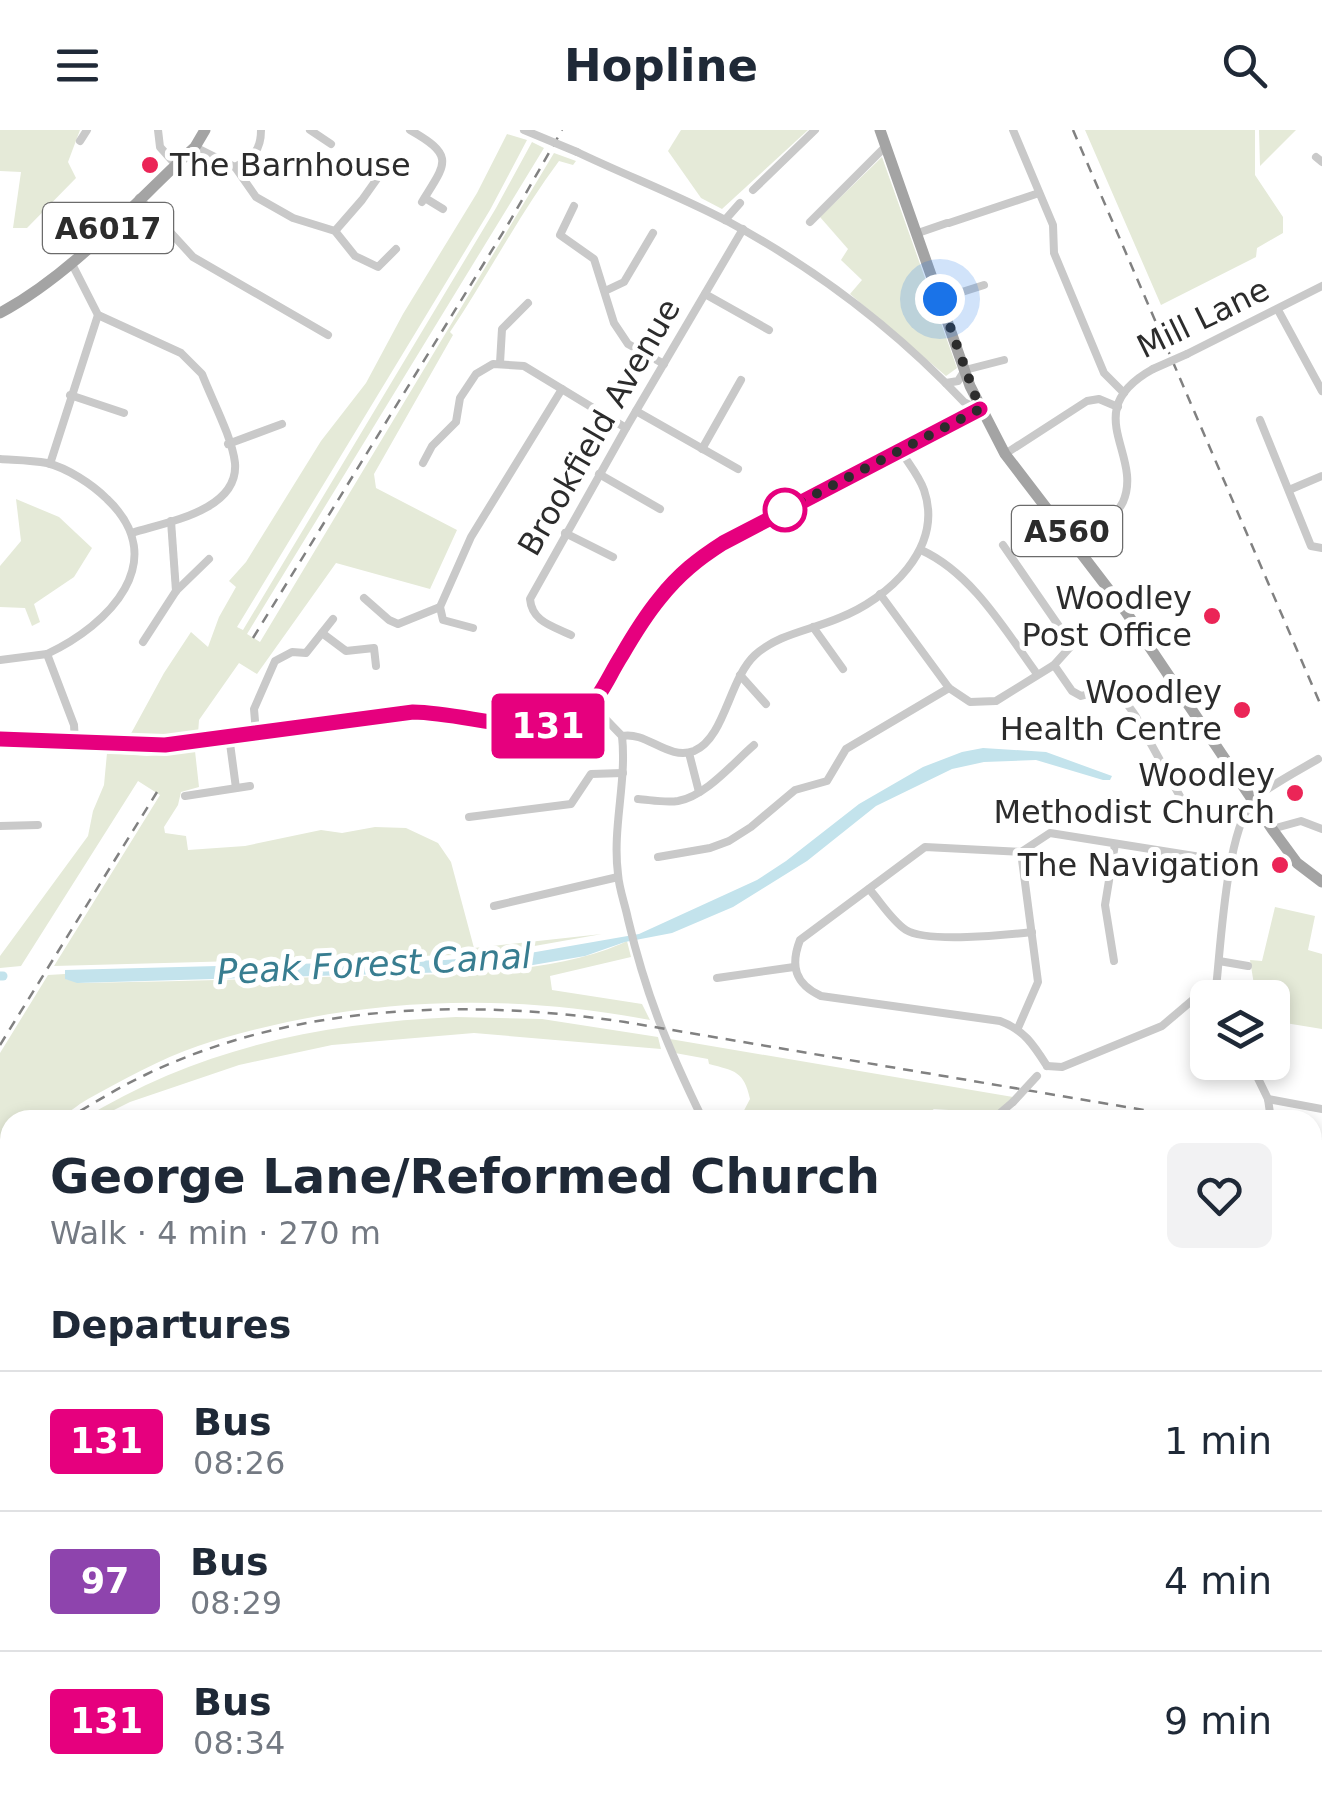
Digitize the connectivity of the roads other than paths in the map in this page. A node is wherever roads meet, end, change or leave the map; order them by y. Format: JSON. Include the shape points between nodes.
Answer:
{"nodes":[{"id":1,"x":86,"y":130,"type":"edge"},
{"id":2,"x":158,"y":130,"type":"edge"},
{"id":3,"x":205,"y":130,"type":"edge"},
{"id":4,"x":261,"y":130,"type":"edge"},
{"id":5,"x":310,"y":130,"type":"edge"},
{"id":6,"x":410,"y":130,"type":"edge"},
{"id":7,"x":524,"y":130,"type":"edge"},
{"id":8,"x":816,"y":130,"type":"edge"},
{"id":9,"x":880,"y":130,"type":"edge"},
{"id":10,"x":1013,"y":130,"type":"edge"},
{"id":11,"x":80,"y":140,"type":"dead end"},
{"id":12,"x":331,"y":144,"type":"dead end"},
{"id":13,"x":886,"y":146,"type":"junction"},
{"id":14,"x":195,"y":147,"type":"junction"},
{"id":15,"x":176,"y":165,"type":"junction"},
{"id":16,"x":235,"y":167,"type":"junction"},
{"id":17,"x":384,"y":170,"type":"dead end"},
{"id":18,"x":752,"y":190,"type":"dead end"},
{"id":19,"x":1039,"y":193,"type":"junction"},
{"id":20,"x":140,"y":198,"type":"junction"},
{"id":21,"x":740,"y":202,"type":"dead end"},
{"id":22,"x":574,"y":206,"type":"dead end"},
{"id":23,"x":443,"y":208,"type":"dead end"},
{"id":24,"x":724,"y":220,"type":"junction"},
{"id":25,"x":810,"y":222,"type":"dead end"},
{"id":26,"x":742,"y":230,"type":"junction"},
{"id":27,"x":335,"y":231,"type":"junction"},
{"id":28,"x":653,"y":233,"type":"dead end"},
{"id":29,"x":918,"y":233,"type":"junction"},
{"id":30,"x":396,"y":249,"type":"dead end"},
{"id":31,"x":70,"y":262,"type":"junction"},
{"id":32,"x":984,"y":285,"type":"dead end"},
{"id":33,"x":1322,"y":286,"type":"edge"},
{"id":34,"x":605,"y":291,"type":"junction"},
{"id":35,"x":704,"y":294,"type":"junction"},
{"id":36,"x":940,"y":299,"type":"junction"},
{"id":37,"x":528,"y":303,"type":"dead end"},
{"id":38,"x":1278,"y":310,"type":"junction"},
{"id":39,"x":0,"y":314,"type":"edge"},
{"id":40,"x":98,"y":315,"type":"junction"},
{"id":41,"x":769,"y":330,"type":"dead end"},
{"id":42,"x":328,"y":334,"type":"dead end"},
{"id":43,"x":1004,"y":360,"type":"dead end"},
{"id":44,"x":500,"y":363,"type":"junction"},
{"id":45,"x":664,"y":364,"type":"junction"},
{"id":46,"x":965,"y":370,"type":"junction"},
{"id":47,"x":740,"y":380,"type":"dead end"},
{"id":48,"x":1109,"y":380,"type":"junction"},
{"id":49,"x":945,"y":382,"type":"junction"},
{"id":50,"x":562,"y":389,"type":"junction"},
{"id":51,"x":1322,"y":391,"type":"edge"},
{"id":52,"x":1124,"y":393,"type":"junction"},
{"id":53,"x":70,"y":396,"type":"junction"},
{"id":54,"x":1099,"y":399,"type":"junction"},
{"id":55,"x":1118,"y":408,"type":"junction"},
{"id":56,"x":980,"y":409,"type":"junction"},
{"id":57,"x":636,"y":410,"type":"junction"},
{"id":58,"x":124,"y":412,"type":"dead end"},
{"id":59,"x":1260,"y":420,"type":"dead end"},
{"id":60,"x":282,"y":424,"type":"dead end"},
{"id":61,"x":626,"y":428,"type":"junction"},
{"id":62,"x":228,"y":444,"type":"junction"},
{"id":63,"x":702,"y":449,"type":"junction"},
{"id":64,"x":900,"y":450,"type":"junction"},
{"id":65,"x":1004,"y":454,"type":"junction"},
{"id":66,"x":0,"y":459,"type":"edge"},
{"id":67,"x":423,"y":463,"type":"dead end"},
{"id":68,"x":50,"y":464,"type":"junction"},
{"id":69,"x":738,"y":469,"type":"dead end"},
{"id":70,"x":599,"y":474,"type":"junction"},
{"id":71,"x":1322,"y":476,"type":"edge"},
{"id":72,"x":1289,"y":490,"type":"junction"},
{"id":73,"x":660,"y":509,"type":"dead end"},
{"id":74,"x":172,"y":520,"type":"junction"},
{"id":75,"x":132,"y":533,"type":"junction"},
{"id":76,"x":565,"y":533,"type":"junction"},
{"id":77,"x":1076,"y":543,"type":"junction"},
{"id":78,"x":1003,"y":546,"type":"dead end"},
{"id":79,"x":1322,"y":548,"type":"edge"},
{"id":80,"x":921,"y":550,"type":"junction"},
{"id":81,"x":612,"y":557,"type":"dead end"},
{"id":82,"x":208,"y":559,"type":"dead end"},
{"id":83,"x":176,"y":591,"type":"junction"},
{"id":84,"x":880,"y":594,"type":"junction"},
{"id":85,"x":364,"y":598,"type":"dead end"},
{"id":86,"x":440,"y":607,"type":"junction"},
{"id":87,"x":334,"y":619,"type":"dead end"},
{"id":88,"x":443,"y":620,"type":"junction"},
{"id":89,"x":472,"y":628,"type":"dead end"},
{"id":90,"x":814,"y":628,"type":"junction"},
{"id":91,"x":442,"y":631,"type":"dead end"},
{"id":92,"x":322,"y":633,"type":"junction"},
{"id":93,"x":572,"y":635,"type":"dead end"},
{"id":94,"x":143,"y":642,"type":"dead end"},
{"id":95,"x":47,"y":654,"type":"junction"},
{"id":96,"x":0,"y":660,"type":"edge"},
{"id":97,"x":1054,"y":665,"type":"junction"},
{"id":98,"x":376,"y":666,"type":"dead end"},
{"id":99,"x":844,"y":669,"type":"dead end"},
{"id":100,"x":1037,"y":674,"type":"junction"},
{"id":101,"x":740,"y":675,"type":"junction"},
{"id":102,"x":949,"y":688,"type":"junction"},
{"id":103,"x":766,"y":704,"type":"dead end"},
{"id":104,"x":593,"y":706,"type":"junction"},
{"id":105,"x":256,"y":733,"type":"junction"},
{"id":106,"x":229,"y":736,"type":"junction"},
{"id":107,"x":622,"y":736,"type":"junction"},
{"id":108,"x":0,"y":739,"type":"edge"},
{"id":109,"x":75,"y":742,"type":"junction"},
{"id":110,"x":754,"y":745,"type":"dead end"},
{"id":111,"x":689,"y":753,"type":"junction"},
{"id":112,"x":1318,"y":759,"type":"dead end"},
{"id":113,"x":622,"y":773,"type":"junction"},
{"id":114,"x":250,"y":786,"type":"dead end"},
{"id":115,"x":236,"y":788,"type":"junction"},
{"id":116,"x":699,"y":792,"type":"junction"},
{"id":117,"x":186,"y":796,"type":"dead end"},
{"id":118,"x":638,"y":799,"type":"dead end"},
{"id":119,"x":1182,"y":800,"type":"dead end"},
{"id":120,"x":1252,"y":801,"type":"junction"},
{"id":121,"x":470,"y":817,"type":"dead end"},
{"id":122,"x":38,"y":825,"type":"dead end"},
{"id":123,"x":0,"y":826,"type":"edge"},
{"id":124,"x":1272,"y":829,"type":"junction"},
{"id":125,"x":1322,"y":830,"type":"edge"},
{"id":126,"x":1116,"y":844,"type":"junction"},
{"id":127,"x":1021,"y":852,"type":"junction"},
{"id":128,"x":658,"y":857,"type":"dead end"},
{"id":129,"x":1232,"y":862,"type":"junction"},
{"id":130,"x":618,"y":877,"type":"junction"},
{"id":131,"x":1322,"y":882,"type":"edge"},
{"id":132,"x":869,"y":889,"type":"junction"},
{"id":133,"x":494,"y":906,"type":"dead end"},
{"id":134,"x":1032,"y":932,"type":"junction"},
{"id":135,"x":1114,"y":960,"type":"dead end"},
{"id":136,"x":1220,"y":961,"type":"junction"},
{"id":137,"x":1248,"y":966,"type":"dead end"},
{"id":138,"x":794,"y":967,"type":"junction"},
{"id":139,"x":718,"y":978,"type":"dead end"},
{"id":140,"x":1219,"y":980,"type":"edge"},
{"id":141,"x":1190,"y":1002,"type":"edge"},
{"id":142,"x":1018,"y":1028,"type":"junction"},
{"id":143,"x":1047,"y":1066,"type":"junction"},
{"id":144,"x":1259,"y":1080,"type":"edge"},
{"id":145,"x":1268,"y":1099,"type":"junction"},
{"id":146,"x":1322,"y":1109,"type":"edge"},
{"id":147,"x":698,"y":1110,"type":"edge"},
{"id":148,"x":1004,"y":1110,"type":"edge"},
{"id":149,"x":1270,"y":1110,"type":"edge"}],
"edges":[{"from":1,"to":11,"type":"street"},
{"from":2,"to":15,"type":"street","via":[[160,147]]},
{"from":3,"to":14,"type":"main road","number":"A6017"},
{"from":4,"to":16,"type":"street","via":[[254,156]]},
{"from":5,"to":12,"type":"street"},
{"from":6,"to":23,"type":"street","via":[[445,160],[424,200]]},
{"from":7,"to":24,"type":"street","bridge":true},
{"from":8,"to":18,"type":"street"},
{"from":9,"to":13,"type":"main road","number":"A560"},
{"from":10,"to":19,"type":"street"},
{"from":13,"to":25,"type":"street"},
{"from":13,"to":29,"type":"main road","number":"A560"},
{"from":14,"to":15,"type":"main road","number":"A6017"},
{"from":14,"to":16,"type":"street"},
{"from":15,"to":20,"type":"main road","number":"A6017"},
{"from":16,"to":27,"type":"street","via":[[256,197]]},
{"from":17,"to":27,"type":"street"},
{"from":19,"to":29,"type":"street"},
{"from":19,"to":48,"type":"street","via":[[1053,225],[1054,254]]},
{"from":20,"to":31,"type":"main road","number":"A6017"},
{"from":20,"to":42,"type":"street","via":[[193,257]]},
{"from":21,"to":24,"type":"street"},
{"from":22,"to":34,"type":"street","via":[[560,235],[594,259]]},
{"from":24,"to":26,"type":"street"},
{"from":26,"to":35,"type":"street","name":"Brookfield Avenue"},
{"from":26,"to":49,"type":"street","via":[[816,274]]},
{"from":27,"to":30,"type":"street","via":[[355,256],[378,267]]},
{"from":28,"to":34,"type":"street","via":[[624,282]]},
{"from":29,"to":36,"type":"main road","number":"A560"},
{"from":31,"to":39,"type":"main road","number":"A6017"},
{"from":31,"to":40,"type":"street"},
{"from":32,"to":36,"type":"street"},
{"from":33,"to":38,"type":"street","name":"Mill Lane"},
{"from":34,"to":45,"type":"street","via":[[628,344]]},
{"from":35,"to":41,"type":"street"},
{"from":35,"to":45,"type":"street","name":"Brookfield Avenue"},
{"from":36,"to":46,"type":"main road","number":"A560"},
{"from":37,"to":44,"type":"street","via":[[502,329]]},
{"from":38,"to":51,"type":"street"},
{"from":38,"to":52,"type":"street","name":"Mill Lane","bridge":true,"via":[[1153,370]]},
{"from":40,"to":53,"type":"street"},
{"from":40,"to":62,"type":"street","via":[[192,362]]},
{"from":43,"to":46,"type":"street"},
{"from":44,"to":50,"type":"street","via":[[524,366]]},
{"from":44,"to":67,"type":"street","via":[[476,374],[460,398],[456,422]]},
{"from":45,"to":57,"type":"street","name":"Brookfield Avenue"},
{"from":46,"to":49,"type":"street"},
{"from":46,"to":56,"type":"main road","number":"A560"},
{"from":47,"to":63,"type":"street"},
{"from":48,"to":52,"type":"street"},
{"from":48,"to":54,"type":"street","name":"Mill Lane"},
{"from":49,"to":56,"type":"street"},
{"from":50,"to":61,"type":"street"},
{"from":50,"to":86,"type":"street","via":[[471,537]]},
{"from":52,"to":55,"type":"street","name":"Mill Lane"},
{"from":53,"to":58,"type":"street"},
{"from":53,"to":68,"type":"street"},
{"from":54,"to":55,"type":"street"},
{"from":54,"to":65,"type":"street","via":[[1072,408]]},
{"from":55,"to":77,"type":"street","name":"Mill Lane","via":[[1116,437],[1126,476],[1122,502]]},
{"from":56,"to":64,"type":"main road"},
{"from":56,"to":65,"type":"main road","number":"A560"},
{"from":57,"to":61,"type":"street","name":"Brookfield Avenue"},
{"from":57,"to":63,"type":"street"},
{"from":59,"to":72,"type":"street"},
{"from":60,"to":62,"type":"street"},
{"from":61,"to":70,"type":"street","name":"Brookfield Avenue"},
{"from":62,"to":74,"type":"street","via":[[234,476],[223,495]]},
{"from":63,"to":69,"type":"street"},
{"from":64,"to":80,"type":"street","via":[[925,492]]},
{"from":64,"to":104,"type":"main road","via":[[687,566],[658,600]]},
{"from":65,"to":77,"type":"main road","number":"A560"},
{"from":66,"to":68,"type":"street"},
{"from":68,"to":75,"type":"street","via":[[98,490]]},
{"from":70,"to":73,"type":"street"},
{"from":70,"to":76,"type":"street","name":"Brookfield Avenue"},
{"from":71,"to":72,"type":"street"},
{"from":72,"to":79,"type":"street","via":[[1311,546]]},
{"from":74,"to":75,"type":"street"},
{"from":74,"to":83,"type":"street"},
{"from":75,"to":95,"type":"street","via":[[129,582],[115,606],[74,642]]},
{"from":76,"to":81,"type":"street"},
{"from":76,"to":93,"type":"street","name":"Brookfield Avenue","via":[[530,599],[537,619]]},
{"from":77,"to":120,"type":"main road","number":"A560"},
{"from":78,"to":97,"type":"street","via":[[1072,645]]},
{"from":80,"to":84,"type":"street"},
{"from":80,"to":100,"type":"street","via":[[970,587]]},
{"from":82,"to":83,"type":"street"},
{"from":83,"to":94,"type":"street"},
{"from":84,"to":90,"type":"street"},
{"from":84,"to":102,"type":"street"},
{"from":85,"to":86,"type":"street","via":[[398,624]]},
{"from":86,"to":88,"type":"street"},
{"from":87,"to":92,"type":"street"},
{"from":88,"to":89,"type":"street"},
{"from":88,"to":91,"type":"street"},
{"from":90,"to":99,"type":"street"},
{"from":90,"to":101,"type":"street","via":[[770,644]]},
{"from":92,"to":98,"type":"street","via":[[346,650],[374,648]]},
{"from":92,"to":105,"type":"street","via":[[306,652],[275,661],[254,708]]},
{"from":95,"to":96,"type":"street"},
{"from":95,"to":109,"type":"street"},
{"from":97,"to":100,"type":"street"},
{"from":97,"to":119,"type":"street","via":[[1081,696],[1115,687]]},
{"from":100,"to":102,"type":"street","via":[[996,701],[970,702]]},
{"from":101,"to":103,"type":"street"},
{"from":101,"to":111,"type":"street","via":[[712,736]]},
{"from":102,"to":128,"type":"street","via":[[846,749],[828,781],[794,790],[751,827],[710,848]]},
{"from":104,"to":105,"type":"main road","via":[[551,726],[413,712]]},
{"from":104,"to":107,"type":"street"},
{"from":105,"to":106,"type":"main road"},
{"from":106,"to":109,"type":"main road","via":[[165,745]]},
{"from":106,"to":115,"type":"street"},
{"from":107,"to":111,"type":"street"},
{"from":107,"to":113,"type":"street"},
{"from":108,"to":109,"type":"main road"},
{"from":110,"to":116,"type":"street"},
{"from":111,"to":116,"type":"street"},
{"from":112,"to":120,"type":"street"},
{"from":113,"to":121,"type":"street","via":[[591,774],[571,804]]},
{"from":113,"to":130,"type":"street"},
{"from":114,"to":115,"type":"street"},
{"from":115,"to":117,"type":"street"},
{"from":116,"to":118,"type":"street","via":[[674,802]]},
{"from":120,"to":124,"type":"main road","number":"A560"},
{"from":120,"to":129,"type":"street"},
{"from":122,"to":123,"type":"street"},
{"from":124,"to":125,"type":"street","via":[[1301,822]]},
{"from":124,"to":131,"type":"main road","number":"A560"},
{"from":126,"to":127,"type":"street","via":[[1050,833]]},
{"from":126,"to":129,"type":"street"},
{"from":126,"to":135,"type":"street","via":[[1104,905]]},
{"from":127,"to":132,"type":"street","via":[[925,847]]},
{"from":127,"to":134,"type":"street"},
{"from":129,"to":136,"type":"street"},
{"from":130,"to":133,"type":"street"},
{"from":130,"to":147,"type":"street","via":[[658,1025]]},
{"from":132,"to":134,"type":"street","via":[[907,930],[922,935]]},
{"from":132,"to":138,"type":"street","via":[[800,940]]},
{"from":134,"to":142,"type":"street","via":[[1038,982]]},
{"from":136,"to":137,"type":"street"},
{"from":136,"to":140,"type":"street"},
{"from":138,"to":139,"type":"street"},
{"from":138,"to":142,"type":"street","via":[[796,977],[820,996]]},
{"from":141,"to":143,"type":"street","via":[[1162,1026],[1062,1067]]},
{"from":142,"to":143,"type":"street"},
{"from":143,"to":148,"type":"street","bridge":true},
{"from":144,"to":145,"type":"street"},
{"from":145,"to":146,"type":"street"},
{"from":145,"to":149,"type":"street"}]}
